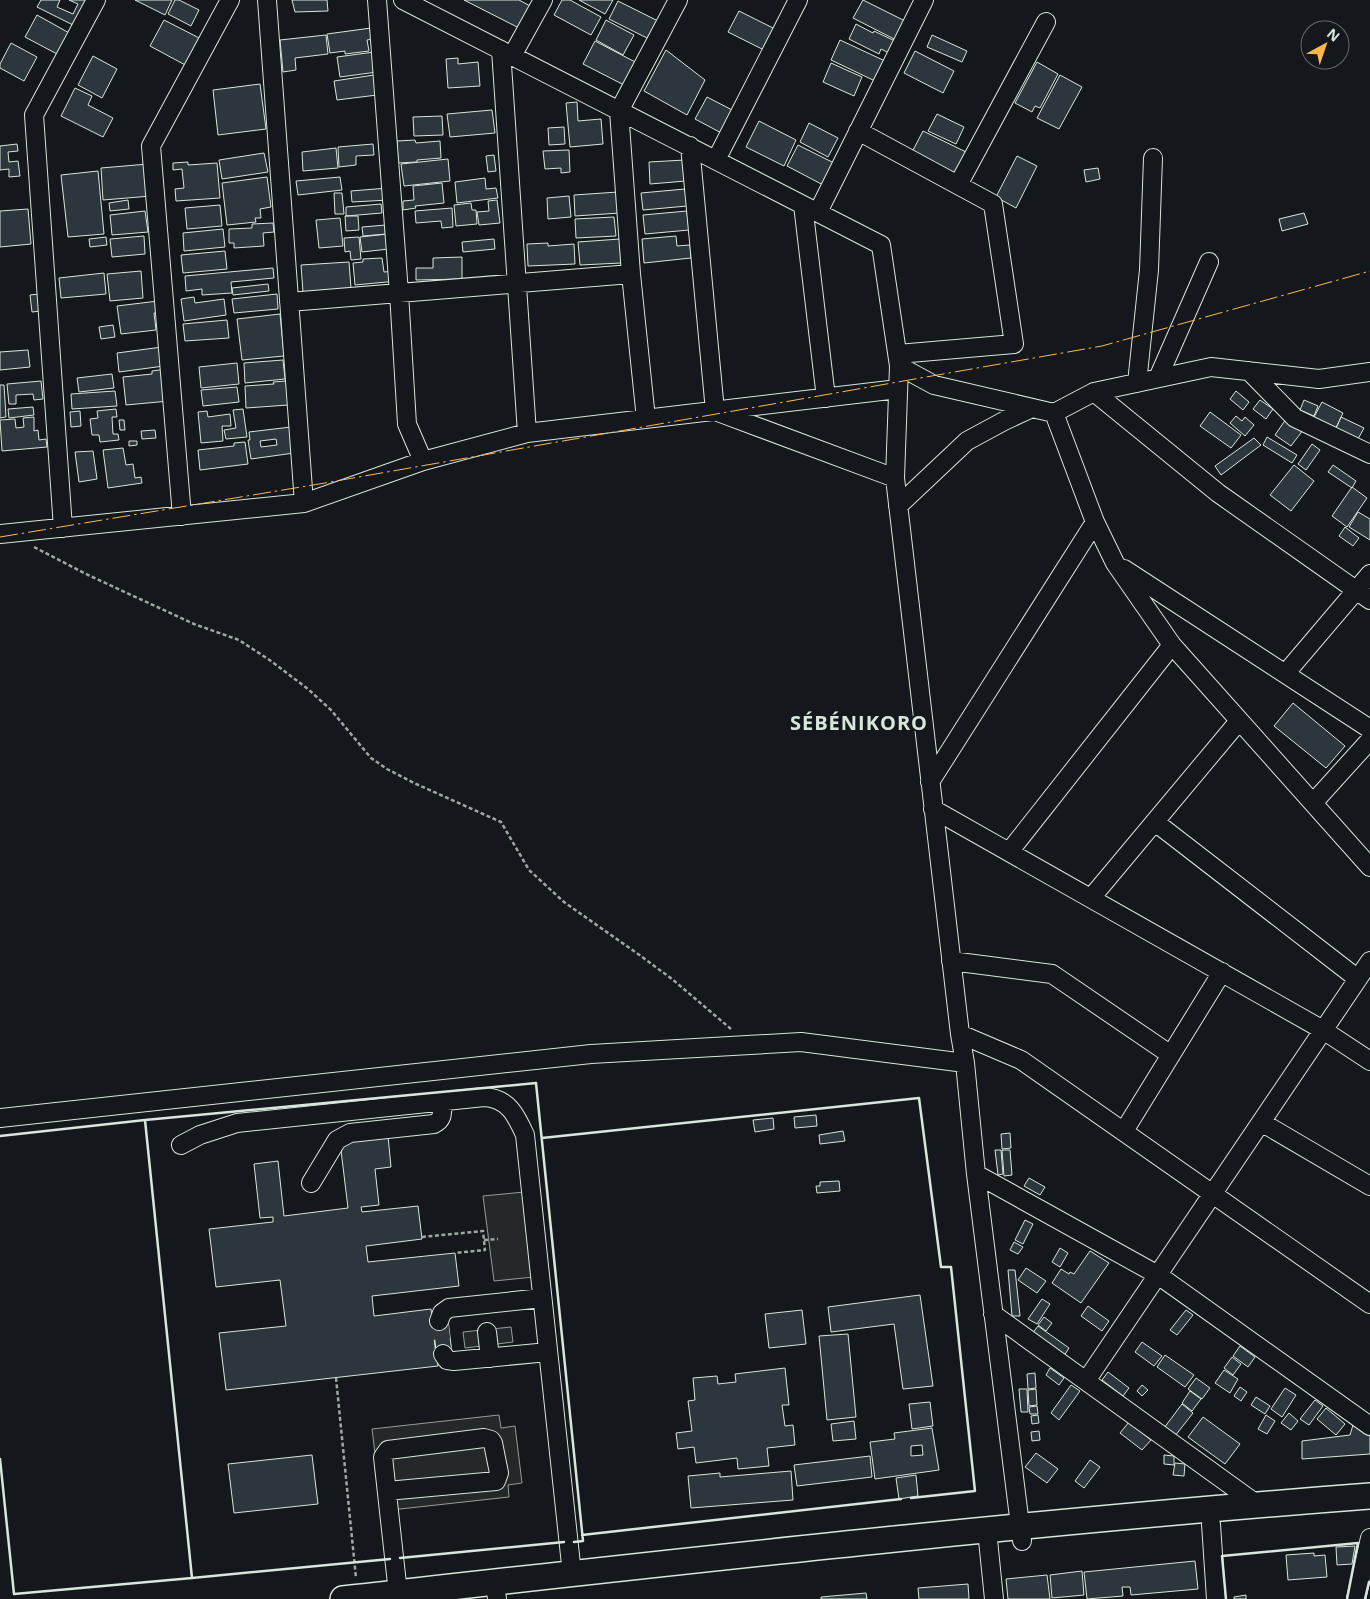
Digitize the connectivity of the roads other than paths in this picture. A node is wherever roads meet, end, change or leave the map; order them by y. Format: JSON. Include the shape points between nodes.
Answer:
{"nodes":[{"id":1,"x":96,"y":0,"type":"edge"},
{"id":2,"x":230,"y":0,"type":"edge"},
{"id":3,"x":267,"y":0,"type":"edge"},
{"id":4,"x":377,"y":0,"type":"edge"},
{"id":5,"x":543,"y":0,"type":"edge"},
{"id":6,"x":678,"y":0,"type":"edge"},
{"id":7,"x":798,"y":0,"type":"edge"},
{"id":8,"x":924,"y":0,"type":"edge"},
{"id":9,"x":414,"y":3,"type":"edge"},
{"id":10,"x":1046,"y":22,"type":"dead end"},
{"id":11,"x":506,"y":53,"type":"junction"},
{"id":12,"x":619,"y":111,"type":"junction"},
{"id":13,"x":858,"y":131,"type":"junction"},
{"id":14,"x":690,"y":146,"type":"junction"},
{"id":15,"x":1154,"y":158,"type":"dead end"},
{"id":16,"x":716,"y":160,"type":"junction"},
{"id":17,"x":958,"y":185,"type":"junction"},
{"id":18,"x":810,"y":208,"type":"junction"},
{"id":19,"x":1209,"y":262,"type":"dead end"},
{"id":20,"x":631,"y":274,"type":"junction"},
{"id":21,"x":516,"y":283,"type":"junction"},
{"id":22,"x":399,"y":293,"type":"junction"},
{"id":23,"x":289,"y":302,"type":"junction"},
{"id":24,"x":899,"y":360,"type":"junction"},
{"id":25,"x":1249,"y":371,"type":"junction"},
{"id":26,"x":1370,"y":372,"type":"edge"},
{"id":27,"x":1158,"y":378,"type":"junction"},
{"id":28,"x":1137,"y":383,"type":"junction"},
{"id":29,"x":898,"y":389,"type":"junction"},
{"id":30,"x":1094,"y":392,"type":"junction"},
{"id":31,"x":826,"y":398,"type":"junction"},
{"id":32,"x":1032,"y":408,"type":"junction"},
{"id":33,"x":715,"y":411,"type":"junction"},
{"id":34,"x":1054,"y":414,"type":"junction"},
{"id":35,"x":646,"y":419,"type":"junction"},
{"id":36,"x":527,"y":432,"type":"junction"},
{"id":37,"x":1370,"y":454,"type":"edge"},
{"id":38,"x":423,"y":461,"type":"junction"},
{"id":39,"x":895,"y":478,"type":"junction"},
{"id":40,"x":304,"y":503,"type":"junction"},
{"id":41,"x":898,"y":506,"type":"junction"},
{"id":42,"x":182,"y":516,"type":"junction"},
{"id":43,"x":1095,"y":522,"type":"junction"},
{"id":44,"x":63,"y":528,"type":"junction"},
{"id":45,"x":4,"y":534,"type":"edge"},
{"id":46,"x":1115,"y":563,"type":"junction"},
{"id":47,"x":1370,"y":574,"type":"edge"},
{"id":48,"x":1363,"y":595,"type":"edge"},
{"id":49,"x":1172,"y":645,"type":"junction"},
{"id":50,"x":1285,"y":674,"type":"junction"},
{"id":51,"x":1240,"y":721,"type":"junction"},
{"id":52,"x":1370,"y":729,"type":"edge"},
{"id":53,"x":1370,"y":740,"type":"edge"},
{"id":54,"x":930,"y":782,"type":"junction"},
{"id":55,"x":1313,"y":803,"type":"junction"},
{"id":56,"x":934,"y":809,"type":"junction"},
{"id":57,"x":1155,"y":822,"type":"junction"},
{"id":58,"x":1009,"y":852,"type":"junction"},
{"id":59,"x":1370,"y":867,"type":"edge"},
{"id":60,"x":1091,"y":898,"type":"junction"},
{"id":61,"x":951,"y":961,"type":"junction"},
{"id":62,"x":1370,"y":961,"type":"edge"},
{"id":63,"x":1222,"y":972,"type":"junction"},
{"id":64,"x":1358,"y":979,"type":"junction"},
{"id":65,"x":1324,"y":1030,"type":"junction"},
{"id":66,"x":960,"y":1034,"type":"junction"},
{"id":67,"x":1171,"y":1054,"type":"junction"},
{"id":68,"x":1370,"y":1061,"type":"edge"},
{"id":69,"x":965,"y":1063,"type":"junction"},
{"id":70,"x":442,"y":1102,"type":"junction"},
{"id":71,"x":0,"y":1118,"type":"edge"},
{"id":72,"x":1261,"y":1122,"type":"junction"},
{"id":73,"x":1124,"y":1131,"type":"junction"},
{"id":74,"x":181,"y":1145,"type":"dead end"},
{"id":75,"x":976,"y":1174,"type":"junction"},
{"id":76,"x":311,"y":1183,"type":"dead end"},
{"id":77,"x":1370,"y":1186,"type":"edge"},
{"id":78,"x":1213,"y":1194,"type":"junction"},
{"id":79,"x":1158,"y":1275,"type":"junction"},
{"id":80,"x":542,"y":1298,"type":"junction"},
{"id":81,"x":1370,"y":1304,"type":"edge"},
{"id":82,"x":994,"y":1314,"type":"junction"},
{"id":83,"x":439,"y":1321,"type":"dead end"},
{"id":84,"x":487,"y":1332,"type":"dead end"},
{"id":85,"x":548,"y":1352,"type":"junction"},
{"id":86,"x":443,"y":1354,"type":"dead end"},
{"id":87,"x":490,"y":1358,"type":"junction"},
{"id":88,"x":1086,"y":1381,"type":"junction"},
{"id":89,"x":1370,"y":1426,"type":"edge"},
{"id":90,"x":386,"y":1491,"type":"junction"},
{"id":91,"x":1370,"y":1496,"type":"edge"},
{"id":92,"x":1258,"y":1504,"type":"junction"},
{"id":93,"x":1370,"y":1510,"type":"edge"},
{"id":94,"x":1211,"y":1524,"type":"junction"},
{"id":95,"x":1021,"y":1534,"type":"junction"},
{"id":96,"x":988,"y":1537,"type":"junction"},
{"id":97,"x":1370,"y":1538,"type":"edge"},
{"id":98,"x":572,"y":1574,"type":"junction"},
{"id":99,"x":398,"y":1593,"type":"junction"},
{"id":100,"x":497,"y":1593,"type":"edge"},
{"id":101,"x":350,"y":1598,"type":"edge"},
{"id":102,"x":994,"y":1599,"type":"edge"},
{"id":103,"x":1216,"y":1599,"type":"edge"},
{"id":104,"x":1356,"y":1599,"type":"edge"}],
"edges":[{"from":1,"to":44,"type":"street","via":[[34,115]]},
{"from":2,"to":42,"type":"street","via":[[151,146]]},
{"from":3,"to":23,"type":"street"},
{"from":4,"to":22,"type":"street"},
{"from":5,"to":11,"type":"street"},
{"from":6,"to":12,"type":"street"},
{"from":7,"to":16,"type":"street"},
{"from":8,"to":13,"type":"street"},
{"from":9,"to":11,"type":"street"},
{"from":10,"to":17,"type":"street"},
{"from":11,"to":12,"type":"street"},
{"from":11,"to":21,"type":"street"},
{"from":12,"to":14,"type":"street"},
{"from":12,"to":20,"type":"street"},
{"from":13,"to":17,"type":"street"},
{"from":13,"to":18,"type":"street"},
{"from":14,"to":16,"type":"street"},
{"from":14,"to":33,"type":"street"},
{"from":15,"to":28,"type":"street","via":[[1149,270]]},
{"from":16,"to":18,"type":"street"},
{"from":17,"to":24,"type":"street","via":[[994,204],[1014,344]]},
{"from":18,"to":24,"type":"street","via":[[881,244]]},
{"from":18,"to":31,"type":"street"},
{"from":19,"to":27,"type":"street"},
{"from":20,"to":21,"type":"street"},
{"from":20,"to":35,"type":"street"},
{"from":21,"to":22,"type":"street"},
{"from":21,"to":36,"type":"street"},
{"from":22,"to":23,"type":"street"},
{"from":22,"to":38,"type":"street","via":[[407,424]]},
{"from":23,"to":40,"type":"street"},
{"from":24,"to":29,"type":"street"},
{"from":24,"to":32,"type":"street","via":[[934,385]]},
{"from":25,"to":26,"type":"street","via":[[1319,379]]},
{"from":25,"to":27,"type":"street","via":[[1211,366]]},
{"from":25,"to":37,"type":"street","via":[[1295,418]]},
{"from":27,"to":28,"type":"street"},
{"from":28,"to":30,"type":"street"},
{"from":29,"to":31,"type":"street"},
{"from":29,"to":39,"type":"street"},
{"from":30,"to":34,"type":"street"},
{"from":30,"to":48,"type":"street","via":[[1218,494]]},
{"from":31,"to":33,"type":"street"},
{"from":32,"to":34,"type":"street"},
{"from":32,"to":41,"type":"street","via":[[967,441]]},
{"from":33,"to":35,"type":"street"},
{"from":33,"to":39,"type":"street"},
{"from":34,"to":43,"type":"street"},
{"from":35,"to":36,"type":"street"},
{"from":36,"to":38,"type":"street"},
{"from":38,"to":40,"type":"street"},
{"from":39,"to":41,"type":"street"},
{"from":40,"to":42,"type":"street"},
{"from":41,"to":54,"type":"street"},
{"from":42,"to":44,"type":"street"},
{"from":43,"to":46,"type":"street"},
{"from":43,"to":54,"type":"street"},
{"from":44,"to":45,"type":"street"},
{"from":46,"to":49,"type":"street"},
{"from":46,"to":50,"type":"street"},
{"from":47,"to":48,"type":"street"},
{"from":48,"to":50,"type":"street"},
{"from":49,"to":51,"type":"street"},
{"from":49,"to":58,"type":"street"},
{"from":50,"to":52,"type":"street"},
{"from":51,"to":55,"type":"street"},
{"from":51,"to":57,"type":"street"},
{"from":53,"to":55,"type":"street"},
{"from":54,"to":56,"type":"street"},
{"from":55,"to":59,"type":"street"},
{"from":56,"to":58,"type":"street"},
{"from":56,"to":61,"type":"street"},
{"from":57,"to":60,"type":"street"},
{"from":57,"to":64,"type":"street"},
{"from":58,"to":60,"type":"street"},
{"from":60,"to":63,"type":"street"},
{"from":61,"to":66,"type":"street"},
{"from":61,"to":67,"type":"street","via":[[1052,974]]},
{"from":62,"to":64,"type":"street"},
{"from":63,"to":65,"type":"street"},
{"from":63,"to":67,"type":"street"},
{"from":64,"to":65,"type":"street"},
{"from":65,"to":68,"type":"street"},
{"from":65,"to":72,"type":"street"},
{"from":66,"to":69,"type":"street"},
{"from":66,"to":73,"type":"street","via":[[1021,1060]]},
{"from":67,"to":73,"type":"street"},
{"from":69,"to":71,"type":"street","via":[[801,1042],[591,1054]]},
{"from":69,"to":75,"type":"street"},
{"from":70,"to":74,"type":"street","via":[[237,1123]]},
{"from":70,"to":76,"type":"street","via":[[442,1116],[434,1124],[343,1136],[337,1140]]},
{"from":70,"to":80,"type":"street","via":[[494,1097],[505,1103],[519,1121],[525,1135]]},
{"from":72,"to":77,"type":"street"},
{"from":72,"to":78,"type":"street"},
{"from":73,"to":78,"type":"street"},
{"from":75,"to":79,"type":"street"},
{"from":75,"to":82,"type":"street"},
{"from":78,"to":79,"type":"street"},
{"from":78,"to":81,"type":"street"},
{"from":79,"to":88,"type":"street"},
{"from":79,"to":89,"type":"street"},
{"from":80,"to":83,"type":"street","via":[[449,1308]]},
{"from":80,"to":85,"type":"street"},
{"from":82,"to":88,"type":"street"},
{"from":82,"to":95,"type":"street"},
{"from":84,"to":87,"type":"street"},
{"from":85,"to":87,"type":"street"},
{"from":85,"to":98,"type":"street"},
{"from":86,"to":87,"type":"street","via":[[447,1360],[454,1361]]},
{"from":88,"to":92,"type":"street"},
{"from":90,"to":90,"type":"street","via":[[496,1481],[499,1473],[493,1443],[484,1438],[388,1450],[383,1457]]},
{"from":90,"to":99,"type":"street"},
{"from":91,"to":92,"type":"highway"},
{"from":92,"to":95,"type":"highway"},
{"from":93,"to":94,"type":"highway"},
{"from":94,"to":95,"type":"highway"},
{"from":94,"to":103,"type":"street"},
{"from":95,"to":96,"type":"highway"},
{"from":96,"to":98,"type":"highway"},
{"from":96,"to":100,"type":"highway"},
{"from":96,"to":102,"type":"street"},
{"from":97,"to":104,"type":"street"},
{"from":98,"to":100,"type":"highway"},
{"from":99,"to":100,"type":"highway"},
{"from":99,"to":101,"type":"highway"}]}
